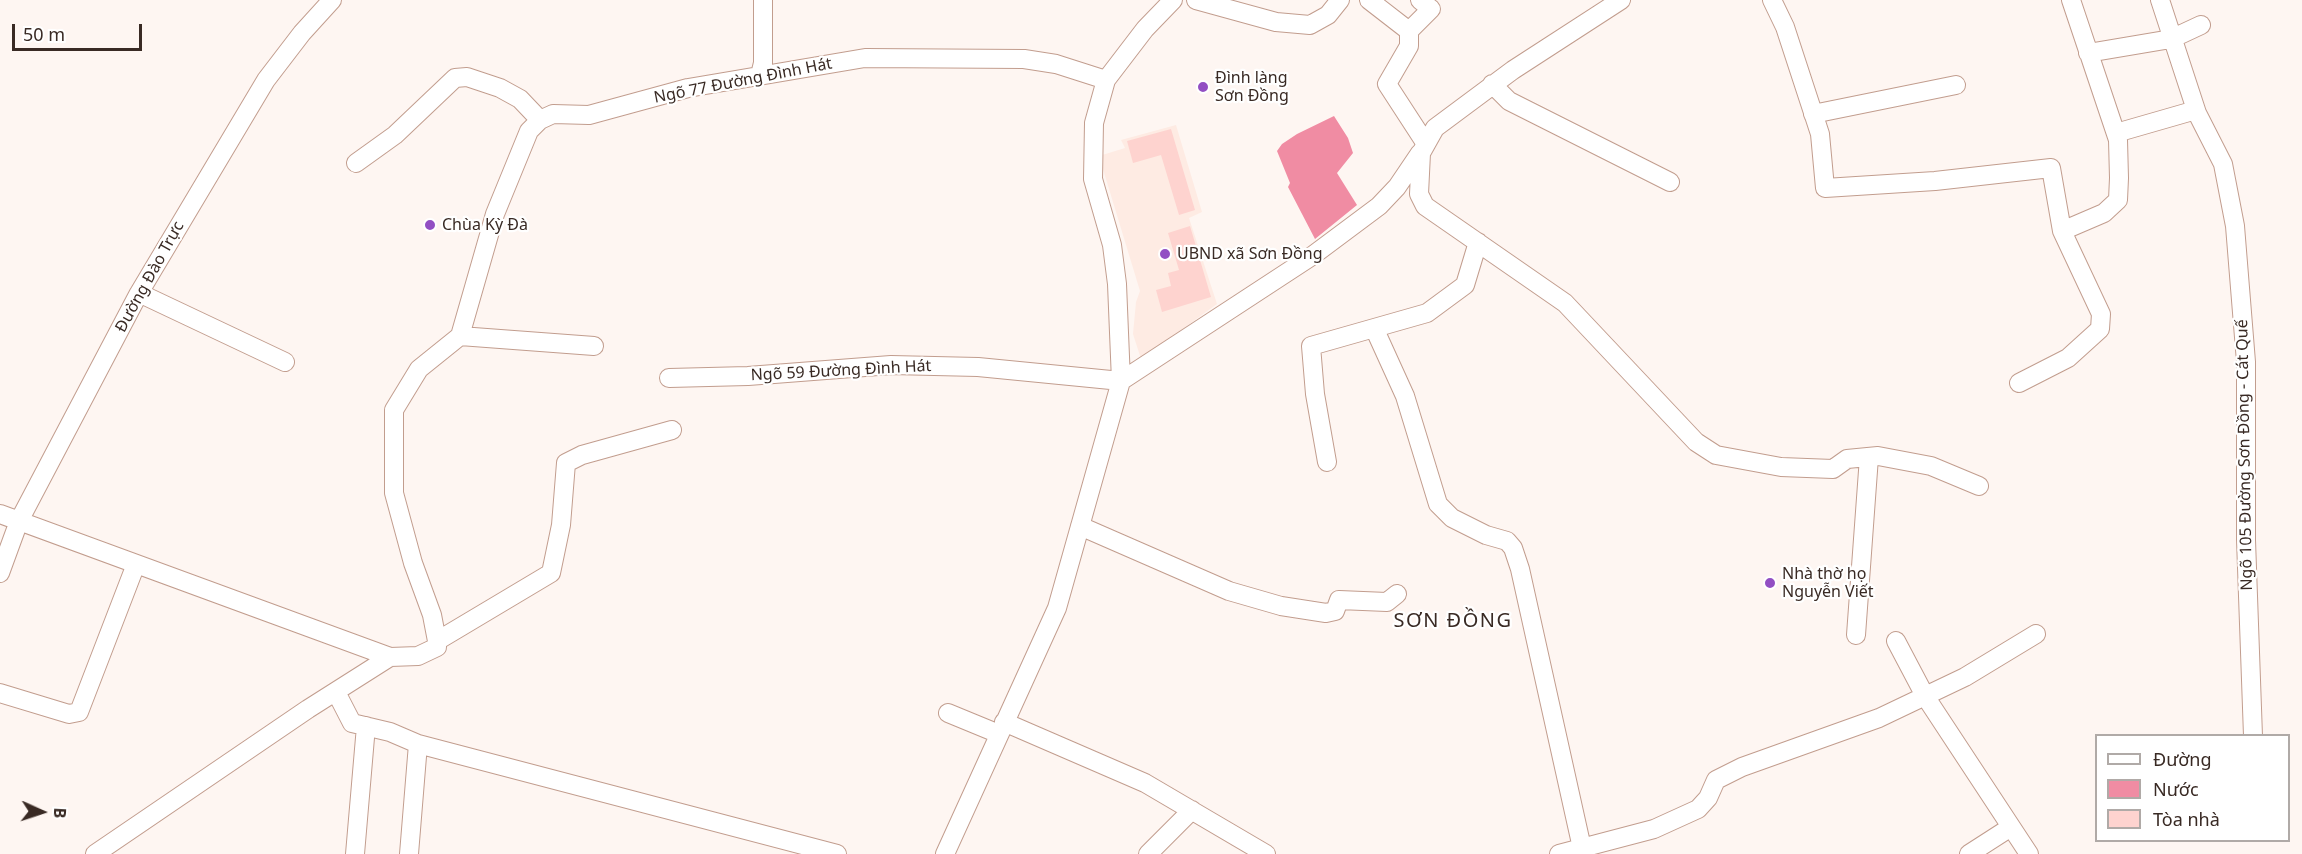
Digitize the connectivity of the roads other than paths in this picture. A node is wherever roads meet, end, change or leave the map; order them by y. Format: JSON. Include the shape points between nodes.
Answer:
{"nodes":[{"id":1,"x":332,"y":0,"type":"edge"},
{"id":2,"x":763,"y":0,"type":"edge"},
{"id":3,"x":1173,"y":0,"type":"edge"},
{"id":4,"x":1196,"y":0,"type":"edge"},
{"id":5,"x":1340,"y":0,"type":"edge"},
{"id":6,"x":1369,"y":0,"type":"edge"},
{"id":7,"x":1420,"y":0,"type":"edge"},
{"id":8,"x":1621,"y":0,"type":"edge"},
{"id":9,"x":1772,"y":0,"type":"edge"},
{"id":10,"x":2071,"y":0,"type":"edge"},
{"id":11,"x":2160,"y":0,"type":"edge"},
{"id":12,"x":2201,"y":25,"type":"dead end"},
{"id":13,"x":1409,"y":31,"type":"junction"},
{"id":14,"x":2171,"y":39,"type":"junction"},
{"id":15,"x":2088,"y":53,"type":"junction"},
{"id":16,"x":760,"y":75,"type":"junction"},
{"id":17,"x":1106,"y":80,"type":"junction"},
{"id":18,"x":1492,"y":84,"type":"junction"},
{"id":19,"x":1956,"y":85,"type":"dead end"},
{"id":20,"x":2196,"y":110,"type":"junction"},
{"id":21,"x":1814,"y":114,"type":"junction"},
{"id":22,"x":540,"y":120,"type":"junction"},
{"id":23,"x":2116,"y":133,"type":"junction"},
{"id":24,"x":1423,"y":148,"type":"junction"},
{"id":25,"x":356,"y":163,"type":"dead end"},
{"id":26,"x":1670,"y":182,"type":"dead end"},
{"id":27,"x":2062,"y":231,"type":"junction"},
{"id":28,"x":1479,"y":242,"type":"junction"},
{"id":29,"x":139,"y":293,"type":"junction"},
{"id":30,"x":1375,"y":330,"type":"junction"},
{"id":31,"x":460,"y":336,"type":"junction"},
{"id":32,"x":594,"y":346,"type":"dead end"},
{"id":33,"x":285,"y":362,"type":"dead end"},
{"id":34,"x":669,"y":378,"type":"dead end"},
{"id":35,"x":1121,"y":381,"type":"junction"},
{"id":36,"x":2019,"y":382,"type":"dead end"},
{"id":37,"x":672,"y":430,"type":"dead end"},
{"id":38,"x":1869,"y":457,"type":"junction"},
{"id":39,"x":1327,"y":462,"type":"dead end"},
{"id":40,"x":1979,"y":486,"type":"dead end"},
{"id":41,"x":0,"y":514,"type":"edge"},
{"id":42,"x":19,"y":521,"type":"junction"},
{"id":43,"x":1080,"y":526,"type":"junction"},
{"id":44,"x":136,"y":564,"type":"junction"},
{"id":45,"x":0,"y":573,"type":"edge"},
{"id":46,"x":1397,"y":594,"type":"dead end"},
{"id":47,"x":2037,"y":634,"type":"dead end"},
{"id":48,"x":1856,"y":635,"type":"dead end"},
{"id":49,"x":437,"y":641,"type":"junction"},
{"id":50,"x":1896,"y":641,"type":"dead end"},
{"id":51,"x":390,"y":657,"type":"junction"},
{"id":52,"x":336,"y":692,"type":"junction"},
{"id":53,"x":0,"y":693,"type":"edge"},
{"id":54,"x":1925,"y":696,"type":"junction"},
{"id":55,"x":948,"y":713,"type":"dead end"},
{"id":56,"x":366,"y":726,"type":"junction"},
{"id":57,"x":1001,"y":728,"type":"junction"},
{"id":58,"x":2253,"y":734,"type":"edge"},
{"id":59,"x":418,"y":744,"type":"junction"},
{"id":60,"x":1192,"y":810,"type":"junction"},
{"id":61,"x":2011,"y":827,"type":"junction"},
{"id":62,"x":1582,"y":848,"type":"junction"},
{"id":63,"x":95,"y":854,"type":"edge"},
{"id":64,"x":356,"y":854,"type":"edge"},
{"id":65,"x":409,"y":854,"type":"edge"},
{"id":66,"x":837,"y":854,"type":"edge"},
{"id":67,"x":945,"y":854,"type":"edge"},
{"id":68,"x":1148,"y":854,"type":"edge"},
{"id":69,"x":1266,"y":854,"type":"edge"},
{"id":70,"x":1559,"y":854,"type":"edge"},
{"id":71,"x":1969,"y":854,"type":"edge"},
{"id":72,"x":2029,"y":854,"type":"edge"}],
"edges":[{"from":1,"to":29,"type":"street","name":"Đường Đào Trực","via":[[266,80]]},
{"from":2,"to":16,"type":"street"},
{"from":3,"to":17,"type":"street"},
{"from":4,"to":5,"type":"street","via":[[1276,22],[1310,24],[1328,15]]},
{"from":6,"to":13,"type":"street"},
{"from":7,"to":13,"type":"street","via":[[1431,9]]},
{"from":8,"to":18,"type":"street"},
{"from":9,"to":21,"type":"street"},
{"from":10,"to":15,"type":"street"},
{"from":11,"to":14,"type":"street","name":"Ngõ 105 Đường Sơn Đồng - Cát Quế"},
{"from":12,"to":14,"type":"street"},
{"from":13,"to":24,"type":"street","via":[[1409,46],[1387,84]]},
{"from":14,"to":15,"type":"street"},
{"from":14,"to":20,"type":"street","name":"Ngõ 105 Đường Sơn Đồng - Cát Quế"},
{"from":15,"to":23,"type":"street"},
{"from":16,"to":17,"type":"street","name":"Ngõ 77 Đường Đình Hát","via":[[865,58],[905,56],[1024,59],[1056,63]]},
{"from":16,"to":22,"type":"street","name":"Ngõ 77 Đường Đình Hát","via":[[688,88],[589,116],[553,114]]},
{"from":17,"to":35,"type":"street","via":[[1094,123],[1092,162],[1118,284]]},
{"from":18,"to":24,"type":"street","via":[[1435,128]]},
{"from":18,"to":26,"type":"street","via":[[1509,101]]},
{"from":19,"to":21,"type":"street"},
{"from":20,"to":23,"type":"street"},
{"from":20,"to":58,"type":"street","name":"Ngõ 105 Đường Sơn Đồng - Cát Quế","via":[[2223,164],[2239,272],[2246,362],[2246,540]]},
{"from":21,"to":27,"type":"street","via":[[1825,188],[2051,168]]},
{"from":22,"to":25,"type":"street","via":[[520,99],[500,88],[467,77],[455,78],[395,135]]},
{"from":22,"to":31,"type":"street","via":[[529,131],[495,214]]},
{"from":23,"to":27,"type":"street","via":[[2118,200],[2104,213]]},
{"from":24,"to":28,"type":"street","via":[[1419,195],[1425,206]]},
{"from":24,"to":35,"type":"street","via":[[1379,206]]},
{"from":27,"to":36,"type":"street","via":[[2101,315],[2100,328],[2068,358]]},
{"from":28,"to":30,"type":"street","via":[[1465,285],[1427,313]]},
{"from":28,"to":38,"type":"street","via":[[1565,303],[1695,442],[1716,455],[1780,467],[1833,469],[1847,459]]},
{"from":29,"to":33,"type":"street"},
{"from":29,"to":42,"type":"street","name":"Đường Đào Trực"},
{"from":30,"to":39,"type":"street","via":[[1311,346]]},
{"from":30,"to":62,"type":"street","via":[[1406,396],[1438,504],[1452,518],[1507,541],[1513,548]]},
{"from":31,"to":32,"type":"street"},
{"from":31,"to":49,"type":"street","via":[[419,369],[394,410],[394,493]]},
{"from":34,"to":35,"type":"street","name":"Ngõ 59 Đường Đình Hát","via":[[891,365],[978,367]]},
{"from":35,"to":43,"type":"street"},
{"from":37,"to":49,"type":"street","via":[[566,462],[561,525],[551,573]]},
{"from":38,"to":40,"type":"street","via":[[1931,466]]},
{"from":38,"to":48,"type":"street"},
{"from":41,"to":42,"type":"street"},
{"from":42,"to":44,"type":"street"},
{"from":42,"to":45,"type":"street","name":"Đường Đào Trực"},
{"from":43,"to":46,"type":"street","via":[[1229,591],[1281,606],[1326,613],[1335,611],[1339,600],[1387,602]]},
{"from":43,"to":57,"type":"street","via":[[1057,608]]},
{"from":44,"to":51,"type":"street"},
{"from":44,"to":53,"type":"street","via":[[79,712],[69,714]]},
{"from":47,"to":54,"type":"street"},
{"from":49,"to":51,"type":"street","via":[[437,646],[417,656]]},
{"from":50,"to":54,"type":"street"},
{"from":51,"to":52,"type":"street"},
{"from":52,"to":56,"type":"street","via":[[352,723]]},
{"from":52,"to":63,"type":"street"},
{"from":54,"to":61,"type":"street"},
{"from":54,"to":62,"type":"street","via":[[1879,718],[1742,767],[1716,780],[1698,809],[1654,829]]},
{"from":55,"to":57,"type":"street"},
{"from":56,"to":59,"type":"street"},
{"from":56,"to":64,"type":"street"},
{"from":57,"to":60,"type":"street","via":[[1145,783]]},
{"from":57,"to":67,"type":"street"},
{"from":59,"to":65,"type":"street"},
{"from":59,"to":66,"type":"street"},
{"from":60,"to":68,"type":"street"},
{"from":60,"to":69,"type":"street"},
{"from":61,"to":71,"type":"street"},
{"from":61,"to":72,"type":"street"},
{"from":62,"to":70,"type":"street"}]}
